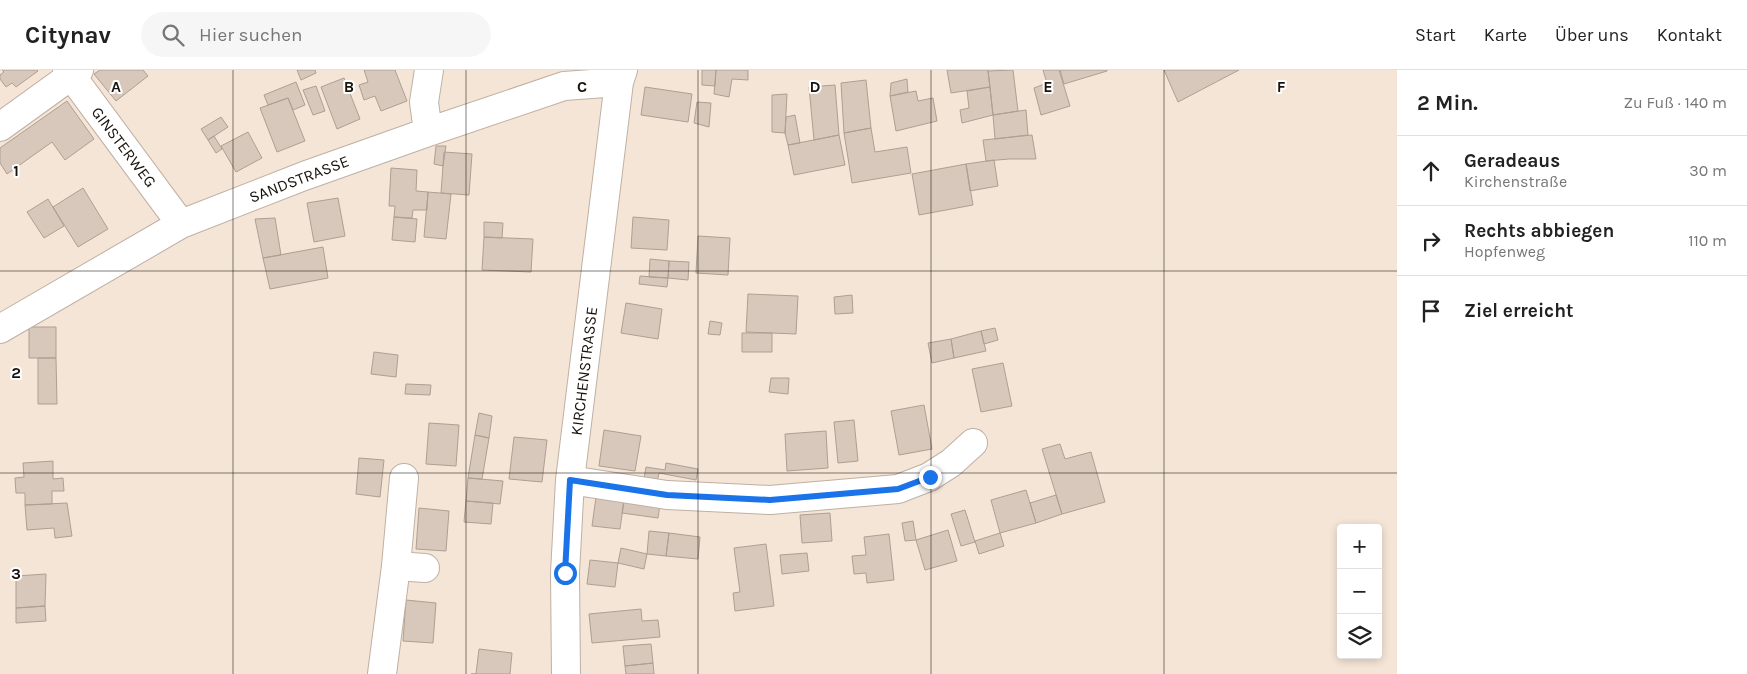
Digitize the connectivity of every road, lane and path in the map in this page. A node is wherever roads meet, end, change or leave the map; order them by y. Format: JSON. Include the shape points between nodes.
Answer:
{"nodes":[{"id":1,"x":429,"y":70,"type":"edge"},
{"id":2,"x":72,"y":72,"type":"edge"},
{"id":3,"x":621,"y":76,"type":"edge"},
{"id":4,"x":0,"y":127,"type":"edge"},
{"id":5,"x":428,"y":132,"type":"junction"},
{"id":6,"x":181,"y":224,"type":"junction"},
{"id":7,"x":0,"y":329,"type":"edge"},
{"id":8,"x":973,"y":444,"type":"dead end"},
{"id":9,"x":404,"y":478,"type":"dead end"},
{"id":10,"x":570,"y":480,"type":"junction"},
{"id":11,"x":396,"y":566,"type":"junction"},
{"id":12,"x":425,"y":568,"type":"dead end"},
{"id":13,"x":382,"y":674,"type":"edge"},
{"id":14,"x":566,"y":674,"type":"edge"}],
"edges":[{"from":1,"to":5,"type":"street","via":[[424,102]]},
{"from":2,"to":4,"type":"street"},
{"from":2,"to":6,"type":"street","name":"GINSTERWEG"},
{"from":3,"to":5,"type":"street","name":"SANDSTRASSE","via":[[564,86]]},
{"from":3,"to":10,"type":"street","name":"KIRCHENSTRASSE"},
{"from":5,"to":6,"type":"street","name":"SANDSTRASSE"},
{"from":6,"to":7,"type":"street","name":"SANDSTRASSE"},
{"from":8,"to":10,"type":"street","via":[[930,477],[898,489],[770,500],[667,495]]},
{"from":9,"to":11,"type":"street"},
{"from":10,"to":14,"type":"street","name":"KIRCHENSTRASSE","via":[[565,573]]},
{"from":11,"to":12,"type":"street"},
{"from":11,"to":13,"type":"street"}]}
